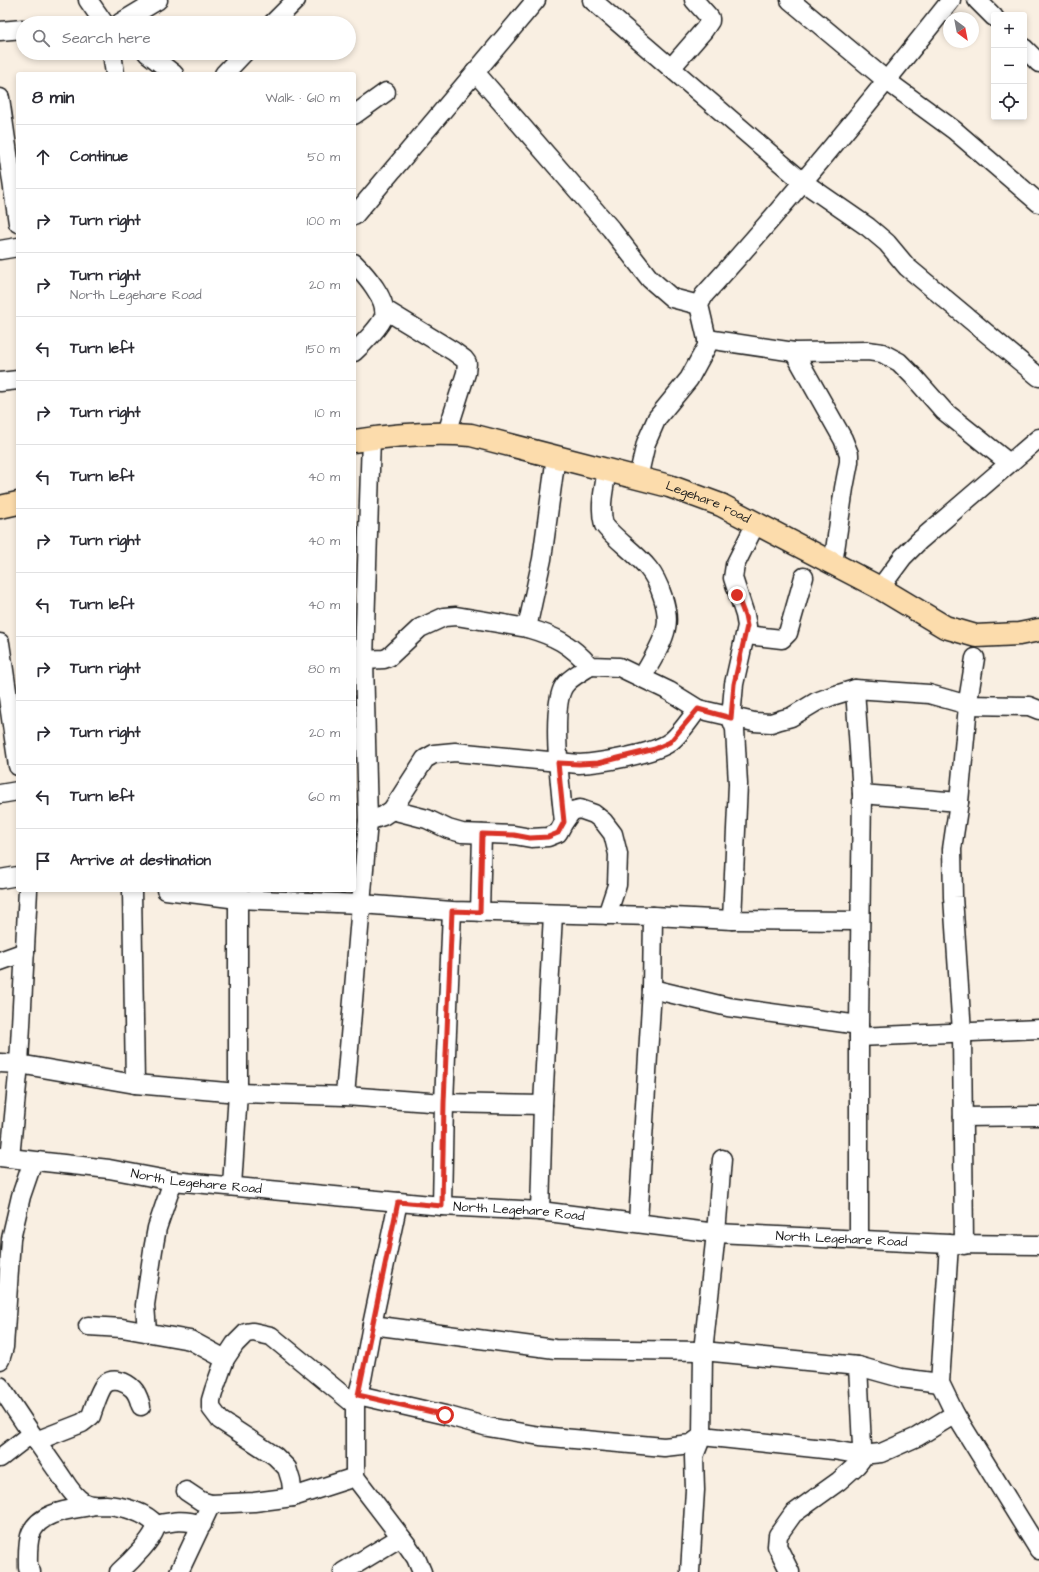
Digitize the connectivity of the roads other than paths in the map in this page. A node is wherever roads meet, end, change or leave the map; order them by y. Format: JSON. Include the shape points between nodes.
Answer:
{"nodes":[{"id":1,"x":88,"y":0,"type":"edge"},
{"id":2,"x":158,"y":0,"type":"edge"},
{"id":3,"x":296,"y":0,"type":"edge"},
{"id":4,"x":536,"y":0,"type":"edge"},
{"id":5,"x":592,"y":0,"type":"edge"},
{"id":6,"x":694,"y":0,"type":"edge"},
{"id":7,"x":790,"y":0,"type":"edge"},
{"id":8,"x":951,"y":0,"type":"edge"},
{"id":9,"x":977,"y":0,"type":"edge"},
{"id":10,"x":991,"y":15,"type":"edge"},
{"id":11,"x":99,"y":16,"type":"edge"},
{"id":12,"x":132,"y":16,"type":"edge"},
{"id":13,"x":280,"y":16,"type":"edge"},
{"id":14,"x":16,"y":30,"type":"edge"},
{"id":15,"x":0,"y":31,"type":"edge"},
{"id":16,"x":1027,"y":51,"type":"edge"},
{"id":17,"x":113,"y":60,"type":"edge"},
{"id":18,"x":156,"y":60,"type":"edge"},
{"id":19,"x":237,"y":60,"type":"edge"},
{"id":20,"x":1039,"y":63,"type":"edge"},
{"id":21,"x":671,"y":68,"type":"junction"},
{"id":22,"x":115,"y":72,"type":"edge"},
{"id":23,"x":171,"y":72,"type":"edge"},
{"id":24,"x":226,"y":72,"type":"edge"},
{"id":25,"x":475,"y":72,"type":"junction"},
{"id":26,"x":887,"y":81,"type":"junction"},
{"id":27,"x":386,"y":92,"type":"dead end"},
{"id":28,"x":0,"y":98,"type":"edge"},
{"id":29,"x":356,"y":114,"type":"edge"},
{"id":30,"x":803,"y":182,"type":"junction"},
{"id":31,"x":1039,"y":203,"type":"edge"},
{"id":32,"x":16,"y":209,"type":"edge"},
{"id":33,"x":356,"y":214,"type":"edge"},
{"id":34,"x":16,"y":247,"type":"edge"},
{"id":35,"x":0,"y":250,"type":"edge"},
{"id":36,"x":356,"y":265,"type":"edge"},
{"id":37,"x":699,"y":305,"type":"junction"},
{"id":38,"x":384,"y":309,"type":"junction"},
{"id":39,"x":707,"y":339,"type":"junction"},
{"id":40,"x":356,"y":350,"type":"edge"},
{"id":41,"x":794,"y":352,"type":"junction"},
{"id":42,"x":1039,"y":377,"type":"edge"},
{"id":43,"x":16,"y":380,"type":"edge"},
{"id":44,"x":0,"y":382,"type":"edge"},
{"id":45,"x":447,"y":433,"type":"junction"},
{"id":46,"x":1039,"y":438,"type":"edge"},
{"id":47,"x":362,"y":440,"type":"edge"},
{"id":48,"x":556,"y":456,"type":"junction"},
{"id":49,"x":1009,"y":464,"type":"junction"},
{"id":50,"x":606,"y":470,"type":"junction"},
{"id":51,"x":638,"y":478,"type":"junction"},
{"id":52,"x":16,"y":503,"type":"edge"},
{"id":53,"x":0,"y":507,"type":"edge"},
{"id":54,"x":756,"y":523,"type":"junction"},
{"id":55,"x":832,"y":564,"type":"junction"},
{"id":56,"x":804,"y":577,"type":"dead end"},
{"id":57,"x":880,"y":588,"type":"junction"},
{"id":58,"x":527,"y":628,"type":"junction"},
{"id":59,"x":1039,"y":630,"type":"edge"},
{"id":60,"x":746,"y":634,"type":"junction"},
{"id":61,"x":0,"y":643,"type":"edge"},
{"id":62,"x":975,"y":658,"type":"dead end"},
{"id":63,"x":364,"y":660,"type":"junction"},
{"id":64,"x":590,"y":666,"type":"junction"},
{"id":65,"x":642,"y":678,"type":"junction"},
{"id":66,"x":855,"y":689,"type":"junction"},
{"id":67,"x":360,"y":690,"type":"edge"},
{"id":68,"x":968,"y":700,"type":"junction"},
{"id":69,"x":4,"y":701,"type":"edge"},
{"id":70,"x":698,"y":709,"type":"junction"},
{"id":71,"x":1039,"y":710,"type":"edge"},
{"id":72,"x":731,"y":718,"type":"junction"},
{"id":73,"x":16,"y":757,"type":"edge"},
{"id":74,"x":558,"y":763,"type":"junction"},
{"id":75,"x":16,"y":791,"type":"edge"},
{"id":76,"x":0,"y":794,"type":"edge"},
{"id":77,"x":862,"y":794,"type":"junction"},
{"id":78,"x":959,"y":802,"type":"junction"},
{"id":79,"x":392,"y":810,"type":"junction"},
{"id":80,"x":368,"y":821,"type":"junction"},
{"id":81,"x":564,"y":822,"type":"junction"},
{"id":82,"x":482,"y":834,"type":"junction"},
{"id":83,"x":16,"y":876,"type":"edge"},
{"id":84,"x":0,"y":879,"type":"edge"},
{"id":85,"x":28,"y":892,"type":"edge"},
{"id":86,"x":132,"y":892,"type":"edge"},
{"id":87,"x":202,"y":892,"type":"edge"},
{"id":88,"x":238,"y":894,"type":"edge"},
{"id":89,"x":361,"y":904,"type":"junction"},
{"id":90,"x":452,"y":911,"type":"junction"},
{"id":91,"x":480,"y":912,"type":"junction"},
{"id":92,"x":553,"y":914,"type":"junction"},
{"id":93,"x":606,"y":915,"type":"junction"},
{"id":94,"x":653,"y":916,"type":"junction"},
{"id":95,"x":732,"y":920,"type":"junction"},
{"id":96,"x":860,"y":921,"type":"junction"},
{"id":97,"x":25,"y":952,"type":"junction"},
{"id":98,"x":0,"y":961,"type":"edge"},
{"id":99,"x":652,"y":989,"type":"junction"},
{"id":100,"x":1039,"y":1029,"type":"edge"},
{"id":101,"x":859,"y":1031,"type":"junction"},
{"id":102,"x":962,"y":1032,"type":"junction"},
{"id":103,"x":0,"y":1063,"type":"edge"},
{"id":104,"x":19,"y":1064,"type":"junction"},
{"id":105,"x":135,"y":1084,"type":"junction"},
{"id":106,"x":238,"y":1093,"type":"junction"},
{"id":107,"x":345,"y":1096,"type":"junction"},
{"id":108,"x":444,"y":1103,"type":"junction"},
{"id":109,"x":543,"y":1105,"type":"junction"},
{"id":110,"x":1039,"y":1116,"type":"edge"},
{"id":111,"x":963,"y":1117,"type":"junction"},
{"id":112,"x":5,"y":1158,"type":"edge"},
{"id":113,"x":722,"y":1159,"type":"dead end"},
{"id":114,"x":33,"y":1161,"type":"junction"},
{"id":115,"x":173,"y":1181,"type":"junction"},
{"id":116,"x":232,"y":1186,"type":"junction"},
{"id":117,"x":398,"y":1202,"type":"junction"},
{"id":118,"x":442,"y":1206,"type":"junction"},
{"id":119,"x":540,"y":1212,"type":"junction"},
{"id":120,"x":638,"y":1222,"type":"junction"},
{"id":121,"x":716,"y":1232,"type":"junction"},
{"id":122,"x":859,"y":1240,"type":"junction"},
{"id":123,"x":956,"y":1245,"type":"junction"},
{"id":124,"x":1039,"y":1245,"type":"edge"},
{"id":125,"x":372,"y":1325,"type":"junction"},
{"id":126,"x":88,"y":1326,"type":"dead end"},
{"id":127,"x":147,"y":1332,"type":"junction"},
{"id":128,"x":703,"y":1351,"type":"junction"},
{"id":129,"x":225,"y":1358,"type":"junction"},
{"id":130,"x":0,"y":1360,"type":"edge"},
{"id":131,"x":858,"y":1366,"type":"junction"},
{"id":132,"x":940,"y":1383,"type":"junction"},
{"id":133,"x":0,"y":1386,"type":"edge"},
{"id":134,"x":356,"y":1400,"type":"junction"},
{"id":135,"x":141,"y":1406,"type":"dead end"},
{"id":136,"x":955,"y":1414,"type":"junction"},
{"id":137,"x":702,"y":1436,"type":"junction"},
{"id":138,"x":34,"y":1437,"type":"junction"},
{"id":139,"x":862,"y":1455,"type":"junction"},
{"id":140,"x":0,"y":1458,"type":"edge"},
{"id":141,"x":355,"y":1477,"type":"junction"},
{"id":142,"x":186,"y":1491,"type":"dead end"},
{"id":143,"x":293,"y":1497,"type":"junction"},
{"id":144,"x":211,"y":1504,"type":"junction"},
{"id":145,"x":91,"y":1506,"type":"junction"},
{"id":146,"x":156,"y":1525,"type":"junction"},
{"id":147,"x":202,"y":1525,"type":"junction"},
{"id":148,"x":401,"y":1537,"type":"junction"},
{"id":149,"x":1039,"y":1550,"type":"edge"},
{"id":150,"x":28,"y":1571,"type":"edge"},
{"id":151,"x":119,"y":1572,"type":"edge"},
{"id":152,"x":179,"y":1572,"type":"edge"},
{"id":153,"x":343,"y":1572,"type":"edge"},
{"id":154,"x":422,"y":1572,"type":"edge"},
{"id":155,"x":690,"y":1572,"type":"edge"},
{"id":156,"x":790,"y":1572,"type":"edge"}],
"edges":[{"from":1,"to":11,"type":"street"},
{"from":2,"to":12,"type":"street"},
{"from":3,"to":13,"type":"street"},
{"from":4,"to":25,"type":"street"},
{"from":5,"to":21,"type":"street"},
{"from":6,"to":21,"type":"street","via":[[710,21]]},
{"from":7,"to":26,"type":"street"},
{"from":8,"to":26,"type":"street"},
{"from":9,"to":10,"type":"street"},
{"from":14,"to":15,"type":"street"},
{"from":16,"to":20,"type":"street"},
{"from":17,"to":22,"type":"street"},
{"from":18,"to":23,"type":"street"},
{"from":19,"to":24,"type":"street"},
{"from":21,"to":30,"type":"street"},
{"from":25,"to":33,"type":"street"},
{"from":25,"to":37,"type":"street","via":[[611,229],[650,279],[672,298]]},
{"from":26,"to":30,"type":"street"},
{"from":26,"to":31,"type":"street","via":[[954,130]]},
{"from":27,"to":29,"type":"street"},
{"from":28,"to":32,"type":"street"},
{"from":30,"to":37,"type":"street","via":[[704,295]]},
{"from":30,"to":42,"type":"street","via":[[868,227],[887,243],[907,267]]},
{"from":34,"to":35,"type":"street"},
{"from":36,"to":38,"type":"street","via":[[374,288]]},
{"from":37,"to":39,"type":"street"},
{"from":38,"to":40,"type":"street","via":[[384,317]]},
{"from":38,"to":45,"type":"street","via":[[453,351],[467,363]]},
{"from":39,"to":41,"type":"street"},
{"from":39,"to":51,"type":"street","via":[[707,346],[689,380],[657,418],[646,443]]},
{"from":41,"to":49,"type":"street","via":[[868,351],[888,356],[899,362],[944,411]]},
{"from":41,"to":55,"type":"street","via":[[849,454]]},
{"from":43,"to":44,"type":"street"},
{"from":45,"to":47,"type":"main road","name":"Legehare road","via":[[391,435]]},
{"from":45,"to":48,"type":"main road","name":"Legehare road","via":[[471,435]]},
{"from":46,"to":49,"type":"street"},
{"from":47,"to":63,"type":"street"},
{"from":48,"to":50,"type":"main road","name":"Legehare road"},
{"from":48,"to":58,"type":"street","via":[[542,559]]},
{"from":49,"to":57,"type":"street","via":[[919,541],[903,557]]},
{"from":50,"to":51,"type":"main road","name":"Legehare road"},
{"from":50,"to":65,"type":"street","via":[[602,506],[604,525],[648,568],[663,598],[667,620],[662,641]]},
{"from":51,"to":54,"type":"main road","name":"Legehare road","via":[[722,505]]},
{"from":52,"to":53,"type":"main road"},
{"from":54,"to":55,"type":"main road","name":"Legehare road"},
{"from":54,"to":60,"type":"street","via":[[735,565],[733,578],[745,616]]},
{"from":55,"to":57,"type":"main road","name":"Legehare road"},
{"from":56,"to":60,"type":"street","via":[[788,633],[784,638]]},
{"from":57,"to":59,"type":"main road","name":"Legehare road","via":[[945,627],[976,636],[1019,634]]},
{"from":58,"to":63,"type":"street","via":[[462,617],[444,617],[420,628],[389,658]]},
{"from":58,"to":64,"type":"street","via":[[558,639],[576,651]]},
{"from":60,"to":72,"type":"street","via":[[734,684]]},
{"from":61,"to":69,"type":"street"},
{"from":62,"to":68,"type":"street"},
{"from":63,"to":67,"type":"street"},
{"from":64,"to":65,"type":"street","via":[[619,667]]},
{"from":64,"to":74,"type":"street","via":[[567,682],[559,696]]},
{"from":65,"to":70,"type":"street"},
{"from":66,"to":68,"type":"street","via":[[929,694]]},
{"from":66,"to":72,"type":"street","via":[[816,702],[791,717],[771,723]]},
{"from":66,"to":77,"type":"street"},
{"from":67,"to":80,"type":"street"},
{"from":68,"to":71,"type":"street","via":[[1029,706]]},
{"from":68,"to":78,"type":"street"},
{"from":69,"to":73,"type":"street"},
{"from":70,"to":72,"type":"street"},
{"from":70,"to":74,"type":"street","via":[[670,742],[655,749],[598,763]]},
{"from":72,"to":95,"type":"street","via":[[738,784]]},
{"from":74,"to":79,"type":"street","via":[[455,752],[434,754],[425,759]]},
{"from":74,"to":81,"type":"street"},
{"from":75,"to":76,"type":"street"},
{"from":77,"to":78,"type":"street"},
{"from":77,"to":96,"type":"street"},
{"from":78,"to":102,"type":"street","via":[[952,849],[952,889]]},
{"from":79,"to":80,"type":"street"},
{"from":79,"to":82,"type":"street","via":[[462,833]]},
{"from":80,"to":89,"type":"street"},
{"from":81,"to":82,"type":"street","via":[[558,833],[548,837]]},
{"from":81,"to":93,"type":"street","via":[[572,811],[580,809],[594,814],[603,821],[612,834],[618,854],[617,885]]},
{"from":82,"to":91,"type":"street"},
{"from":83,"to":84,"type":"street"},
{"from":85,"to":97,"type":"street"},
{"from":86,"to":105,"type":"street"},
{"from":87,"to":88,"type":"street"},
{"from":88,"to":89,"type":"street"},
{"from":88,"to":106,"type":"street"},
{"from":89,"to":90,"type":"street"},
{"from":89,"to":107,"type":"street"},
{"from":90,"to":91,"type":"street"},
{"from":90,"to":108,"type":"street"},
{"from":91,"to":92,"type":"street"},
{"from":92,"to":93,"type":"street"},
{"from":92,"to":109,"type":"street"},
{"from":93,"to":94,"type":"street"},
{"from":94,"to":95,"type":"street"},
{"from":94,"to":99,"type":"street"},
{"from":95,"to":96,"type":"street"},
{"from":96,"to":101,"type":"street"},
{"from":97,"to":98,"type":"street"},
{"from":97,"to":104,"type":"street"},
{"from":99,"to":101,"type":"street","via":[[728,1007]]},
{"from":99,"to":120,"type":"street"},
{"from":100,"to":102,"type":"street"},
{"from":101,"to":102,"type":"street"},
{"from":101,"to":122,"type":"street"},
{"from":102,"to":111,"type":"street"},
{"from":103,"to":104,"type":"street"},
{"from":104,"to":105,"type":"street"},
{"from":104,"to":112,"type":"street"},
{"from":105,"to":106,"type":"street"},
{"from":106,"to":107,"type":"street"},
{"from":106,"to":116,"type":"street"},
{"from":107,"to":108,"type":"street"},
{"from":108,"to":109,"type":"street"},
{"from":108,"to":118,"type":"street"},
{"from":109,"to":119,"type":"street"},
{"from":110,"to":111,"type":"street"},
{"from":111,"to":123,"type":"street"},
{"from":112,"to":114,"type":"street","name":"North Legehare Road"},
{"from":113,"to":121,"type":"street"},
{"from":114,"to":115,"type":"street","name":"North Legehare Road","via":[[110,1169]]},
{"from":114,"to":130,"type":"street","via":[[21,1196],[11,1239],[4,1347]]},
{"from":115,"to":116,"type":"street","name":"North Legehare Road"},
{"from":115,"to":127,"type":"street","via":[[157,1228],[153,1250],[145,1305]]},
{"from":116,"to":117,"type":"street","name":"North Legehare Road"},
{"from":117,"to":118,"type":"street","name":"North Legehare Road"},
{"from":117,"to":125,"type":"street"},
{"from":118,"to":119,"type":"street","name":"North Legehare Road"},
{"from":119,"to":120,"type":"street","name":"North Legehare Road"},
{"from":120,"to":121,"type":"street","name":"North Legehare Road"},
{"from":121,"to":122,"type":"street","name":"North Legehare Road"},
{"from":121,"to":128,"type":"street"},
{"from":122,"to":123,"type":"street","name":"North Legehare Road"},
{"from":123,"to":124,"type":"street","name":"North Legehare Road"},
{"from":123,"to":132,"type":"street"},
{"from":125,"to":128,"type":"street","via":[[555,1349]]},
{"from":125,"to":134,"type":"street"},
{"from":126,"to":127,"type":"street"},
{"from":127,"to":129,"type":"street","via":[[190,1340]]},
{"from":128,"to":131,"type":"street"},
{"from":128,"to":137,"type":"street"},
{"from":129,"to":134,"type":"street","via":[[246,1333],[271,1336]]},
{"from":129,"to":143,"type":"street","via":[[211,1400],[211,1408],[220,1420],[275,1456],[287,1468]]},
{"from":131,"to":132,"type":"street","via":[[902,1378]]},
{"from":131,"to":139,"type":"street"},
{"from":132,"to":136,"type":"street"},
{"from":133,"to":138,"type":"street"},
{"from":134,"to":137,"type":"street","via":[[445,1415],[488,1427],[540,1436],[664,1447],[691,1444]]},
{"from":134,"to":141,"type":"street"},
{"from":135,"to":138,"type":"street","via":[[133,1389],[123,1382],[113,1380],[104,1386],[87,1420]]},
{"from":136,"to":139,"type":"street","via":[[917,1437],[881,1453]]},
{"from":136,"to":149,"type":"street"},
{"from":137,"to":139,"type":"street"},
{"from":137,"to":155,"type":"street","via":[[694,1456],[695,1490]]},
{"from":138,"to":140,"type":"street"},
{"from":138,"to":145,"type":"street","via":[[75,1496]]},
{"from":139,"to":156,"type":"street","via":[[857,1465],[840,1481],[793,1514],[778,1535],[777,1546]]},
{"from":141,"to":143,"type":"street"},
{"from":141,"to":148,"type":"street"},
{"from":142,"to":144,"type":"street"},
{"from":143,"to":144,"type":"street"},
{"from":144,"to":147,"type":"street"},
{"from":145,"to":146,"type":"street","via":[[108,1505],[126,1509],[143,1515]]},
{"from":145,"to":150,"type":"street","via":[[49,1515],[39,1523],[31,1534]]},
{"from":146,"to":147,"type":"street","via":[[179,1520]]},
{"from":146,"to":151,"type":"street","via":[[151,1537],[138,1554]]},
{"from":147,"to":152,"type":"street"},
{"from":148,"to":153,"type":"street"},
{"from":148,"to":154,"type":"street","via":[[416,1558]]}]}
